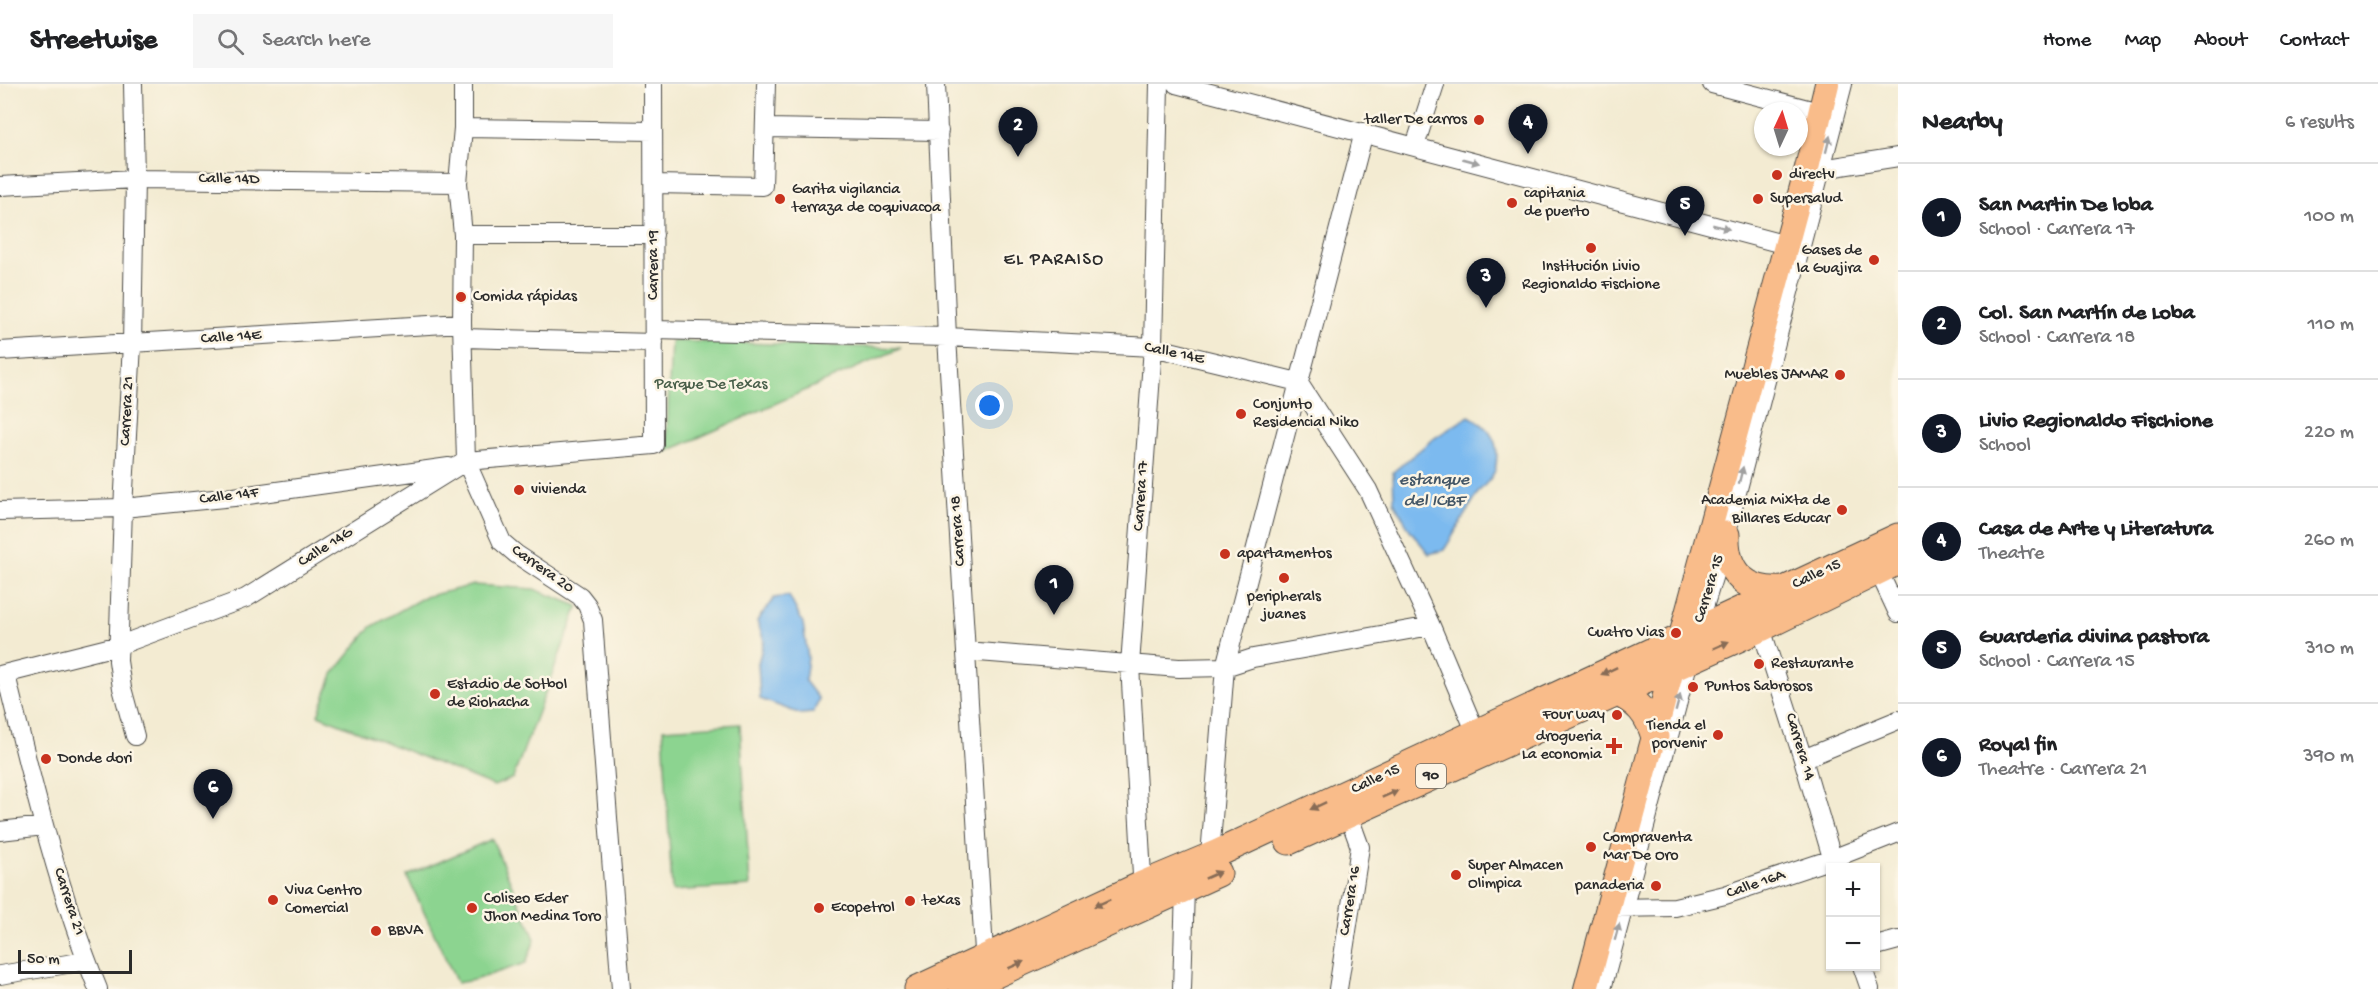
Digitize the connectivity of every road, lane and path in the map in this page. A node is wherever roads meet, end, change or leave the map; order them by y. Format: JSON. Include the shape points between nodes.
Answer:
{"nodes":[{"id":1,"x":133,"y":84,"type":"edge"},
{"id":2,"x":463,"y":84,"type":"edge"},
{"id":3,"x":653,"y":84,"type":"edge"},
{"id":4,"x":766,"y":84,"type":"edge"},
{"id":5,"x":936,"y":84,"type":"edge"},
{"id":6,"x":1158,"y":84,"type":"edge"},
{"id":7,"x":1176,"y":84,"type":"edge"},
{"id":8,"x":1435,"y":84,"type":"edge"},
{"id":9,"x":1712,"y":84,"type":"edge"},
{"id":10,"x":1827,"y":84,"type":"edge"},
{"id":11,"x":1843,"y":84,"type":"edge"},
{"id":12,"x":1820,"y":112,"type":"junction"},
{"id":13,"x":463,"y":128,"type":"junction"},
{"id":14,"x":766,"y":128,"type":"junction"},
{"id":15,"x":939,"y":130,"type":"junction"},
{"id":16,"x":652,"y":131,"type":"junction"},
{"id":17,"x":1364,"y":132,"type":"junction"},
{"id":18,"x":1415,"y":146,"type":"junction"},
{"id":19,"x":1898,"y":157,"type":"edge"},
{"id":20,"x":1814,"y":169,"type":"junction"},
{"id":21,"x":135,"y":179,"type":"junction"},
{"id":22,"x":458,"y":183,"type":"junction"},
{"id":23,"x":654,"y":184,"type":"junction"},
{"id":24,"x":0,"y":186,"type":"edge"},
{"id":25,"x":463,"y":235,"type":"junction"},
{"id":26,"x":654,"y":235,"type":"junction"},
{"id":27,"x":1793,"y":246,"type":"junction"},
{"id":28,"x":463,"y":330,"type":"junction"},
{"id":29,"x":654,"y":336,"type":"junction"},
{"id":30,"x":947,"y":337,"type":"junction"},
{"id":31,"x":132,"y":344,"type":"junction"},
{"id":32,"x":1153,"y":347,"type":"junction"},
{"id":33,"x":0,"y":351,"type":"edge"},
{"id":34,"x":1298,"y":382,"type":"junction"},
{"id":35,"x":654,"y":445,"type":"joint"},
{"id":36,"x":461,"y":464,"type":"junction"},
{"id":37,"x":123,"y":508,"type":"junction"},
{"id":38,"x":0,"y":511,"type":"edge"},
{"id":39,"x":1726,"y":535,"type":"junction"},
{"id":40,"x":1898,"y":537,"type":"edge"},
{"id":41,"x":1888,"y":566,"type":"edge"},
{"id":42,"x":1785,"y":590,"type":"junction"},
{"id":43,"x":1898,"y":613,"type":"edge"},
{"id":44,"x":1431,"y":626,"type":"junction"},
{"id":45,"x":1761,"y":628,"type":"junction"},
{"id":46,"x":120,"y":645,"type":"junction"},
{"id":47,"x":1685,"y":648,"type":"junction"},
{"id":48,"x":966,"y":651,"type":"junction"},
{"id":49,"x":1130,"y":665,"type":"junction"},
{"id":50,"x":1225,"y":667,"type":"junction"},
{"id":51,"x":3,"y":675,"type":"edge"},
{"id":52,"x":1616,"y":692,"type":"junction"},
{"id":53,"x":1898,"y":720,"type":"edge"},
{"id":54,"x":1476,"y":733,"type":"junction"},
{"id":55,"x":135,"y":736,"type":"dead end"},
{"id":56,"x":1655,"y":737,"type":"junction"},
{"id":57,"x":1803,"y":759,"type":"junction"},
{"id":58,"x":1348,"y":814,"type":"junction"},
{"id":59,"x":44,"y":826,"type":"junction"},
{"id":60,"x":0,"y":831,"type":"edge"},
{"id":61,"x":1898,"y":833,"type":"edge"},
{"id":62,"x":1210,"y":856,"type":"junction"},
{"id":63,"x":1833,"y":863,"type":"edge"},
{"id":64,"x":1826,"y":865,"type":"edge"},
{"id":65,"x":1185,"y":888,"type":"junction"},
{"id":66,"x":1143,"y":896,"type":"junction"},
{"id":67,"x":1615,"y":908,"type":"junction"},
{"id":68,"x":1898,"y":940,"type":"edge"},
{"id":69,"x":1880,"y":945,"type":"edge"},
{"id":70,"x":86,"y":961,"type":"junction"},
{"id":71,"x":1864,"y":971,"type":"edge"},
{"id":72,"x":0,"y":975,"type":"edge"},
{"id":73,"x":978,"y":975,"type":"edge"},
{"id":74,"x":98,"y":989,"type":"edge"},
{"id":75,"x":621,"y":989,"type":"edge"},
{"id":76,"x":918,"y":989,"type":"edge"},
{"id":77,"x":1182,"y":989,"type":"edge"},
{"id":78,"x":1338,"y":989,"type":"edge"},
{"id":79,"x":1586,"y":989,"type":"edge"},
{"id":80,"x":1602,"y":989,"type":"edge"},
{"id":81,"x":1870,"y":989,"type":"edge"}],
"edges":[{"from":1,"to":21,"type":"street","name":"Carrera 21"},
{"from":2,"to":13,"type":"street","name":"Carrera 20"},
{"from":3,"to":16,"type":"street","name":"Carrera 19"},
{"from":4,"to":14,"type":"street"},
{"from":5,"to":15,"type":"street","name":"Carrera 18"},
{"from":6,"to":32,"type":"street","name":"Carrera 17"},
{"from":7,"to":17,"type":"street"},
{"from":8,"to":18,"type":"street"},
{"from":9,"to":12,"type":"street"},
{"from":10,"to":12,"type":"main road","name":"Carrera 15"},
{"from":20,"to":11,"type":"street","name":"Carrera 15","one_way":true},
{"from":12,"to":20,"type":"main road","name":"Carrera 15"},
{"from":13,"to":16,"type":"street"},
{"from":13,"to":22,"type":"street","name":"Carrera 20"},
{"from":14,"to":15,"type":"street"},
{"from":14,"to":23,"type":"street","via":[[763,186]]},
{"from":15,"to":30,"type":"street","name":"Carrera 18"},
{"from":16,"to":23,"type":"street","name":"Carrera 19"},
{"from":17,"to":18,"type":"street"},
{"from":17,"to":34,"type":"street"},
{"from":18,"to":27,"type":"street","one_way":true},
{"from":19,"to":20,"type":"street"},
{"from":20,"to":27,"type":"main road","name":"Carrera 15"},
{"from":21,"to":22,"type":"street","name":"Calle 14D"},
{"from":21,"to":24,"type":"street","name":"Calle 14D"},
{"from":21,"to":31,"type":"street","name":"Carrera 21"},
{"from":22,"to":25,"type":"street","name":"Carrera 20"},
{"from":23,"to":26,"type":"street","name":"Carrera 19"},
{"from":25,"to":26,"type":"street"},
{"from":25,"to":28,"type":"street","name":"Carrera 20"},
{"from":26,"to":29,"type":"street","name":"Carrera 19"},
{"from":39,"to":27,"type":"street","name":"Carrera 15","one_way":true},
{"from":27,"to":47,"type":"main road","name":"Carrera 15"},
{"from":28,"to":29,"type":"street","name":"Calle 14E"},
{"from":28,"to":31,"type":"street","name":"Calle 14E"},
{"from":28,"to":36,"type":"street","name":"Carrera 20"},
{"from":29,"to":30,"type":"street","name":"Calle 14E"},
{"from":29,"to":35,"type":"street","name":"Carrera 19"},
{"from":30,"to":32,"type":"street","name":"Calle 14E"},
{"from":30,"to":48,"type":"street","name":"Carrera 18"},
{"from":31,"to":33,"type":"street","name":"Calle 14E"},
{"from":31,"to":37,"type":"street","name":"Carrera 21"},
{"from":32,"to":34,"type":"street","name":"Calle 14E"},
{"from":32,"to":49,"type":"street","name":"Carrera 17"},
{"from":34,"to":44,"type":"street","via":[[1368,490]]},
{"from":34,"to":50,"type":"street"},
{"from":35,"to":36,"type":"street","name":"Calle 14G"},
{"from":36,"to":37,"type":"street","name":"Calle 14F","via":[[234,497]]},
{"from":36,"to":46,"type":"street","name":"Calle 14G","via":[[246,598]]},
{"from":36,"to":75,"type":"street","name":"Carrera 20","via":[[502,542],[580,596],[593,620]]},
{"from":37,"to":38,"type":"street","name":"Calle 14F"},
{"from":37,"to":46,"type":"street","name":"Carrera 21"},
{"from":39,"to":42,"type":"highway","via":[[1730,566],[1740,578],[1768,591]]},
{"from":39,"to":47,"type":"street","name":"Carrera 15"},
{"from":40,"to":42,"type":"highway","name":"Calle 15","number":"90"},
{"from":41,"to":43,"type":"street"},
{"from":41,"to":45,"type":"highway","name":"Calle 15","number":"90"},
{"from":42,"to":47,"type":"highway","name":"Calle 15","number":"90"},
{"from":44,"to":50,"type":"street","via":[[1253,658]]},
{"from":44,"to":54,"type":"street"},
{"from":47,"to":45,"type":"highway","name":"Calle 15","number":"90","one_way":true},
{"from":45,"to":57,"type":"street","name":"Carrera 14"},
{"from":46,"to":51,"type":"street","name":"Calle 14G"},
{"from":46,"to":55,"type":"street","name":"Carrera 21","via":[[122,688]]},
{"from":47,"to":52,"type":"highway","name":"Calle 15","number":"90"},
{"from":47,"to":54,"type":"highway","name":"Calle 15","number":"90","one_way":true},
{"from":47,"to":56,"type":"main road","name":"Carrera 15"},
{"from":67,"to":47,"type":"street","name":"Carrera 15","one_way":true},
{"from":48,"to":49,"type":"street"},
{"from":48,"to":73,"type":"street","name":"Carrera 18"},
{"from":49,"to":50,"type":"street"},
{"from":49,"to":66,"type":"street","name":"Carrera 17"},
{"from":50,"to":62,"type":"street"},
{"from":51,"to":59,"type":"street","name":"Carrera 21"},
{"from":52,"to":56,"type":"highway","via":[[1642,709]]},
{"from":58,"to":52,"type":"highway","name":"Calle 15","number":"90","one_way":true},
{"from":53,"to":57,"type":"street"},
{"from":54,"to":62,"type":"highway","name":"Calle 15","number":"90","one_way":true},
{"from":56,"to":67,"type":"main road","name":"Carrera 15"},
{"from":57,"to":63,"type":"street","name":"Carrera 14"},
{"from":65,"to":58,"type":"highway","name":"Calle 15","number":"90","one_way":true},
{"from":58,"to":78,"type":"street","name":"Carrera 16","via":[[1360,847]]},
{"from":59,"to":60,"type":"street"},
{"from":59,"to":70,"type":"street","name":"Carrera 21"},
{"from":61,"to":63,"type":"street","name":"Calle 16A"},
{"from":62,"to":66,"type":"highway","name":"Calle 15","number":"90"},
{"from":64,"to":67,"type":"street","name":"Calle 16A","via":[[1695,903]]},
{"from":65,"to":66,"type":"highway","name":"Calle 15","number":"90"},
{"from":65,"to":77,"type":"street"},
{"from":66,"to":73,"type":"highway","name":"Calle 15","number":"90"},
{"from":67,"to":79,"type":"main road","name":"Carrera 15"},
{"from":80,"to":67,"type":"street","name":"Carrera 15","one_way":true},
{"from":68,"to":69,"type":"street"},
{"from":70,"to":72,"type":"street"},
{"from":70,"to":74,"type":"street","name":"Carrera 21"},
{"from":71,"to":81,"type":"street"},
{"from":73,"to":76,"type":"highway","name":"Calle 15","number":"90"}]}
